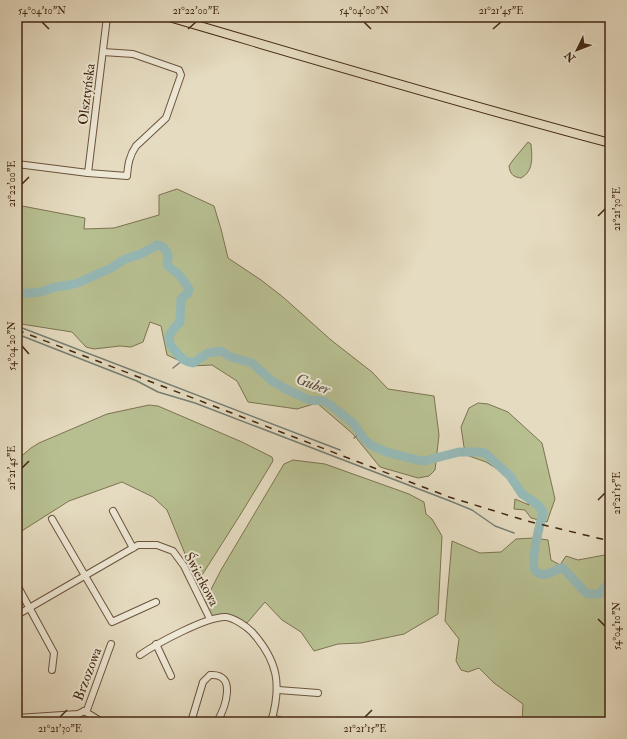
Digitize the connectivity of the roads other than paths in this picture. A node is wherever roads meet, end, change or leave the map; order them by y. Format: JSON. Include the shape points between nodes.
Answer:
{"nodes":[{"id":1,"x":107,"y":17,"type":"edge"},
{"id":2,"x":169,"y":17,"type":"edge"},
{"id":3,"x":103,"y":52,"type":"junction"},
{"id":4,"x":610,"y":142,"type":"edge"},
{"id":5,"x":17,"y":164,"type":"edge"},
{"id":6,"x":88,"y":173,"type":"junction"},
{"id":7,"x":113,"y":510,"type":"dead end"},
{"id":8,"x":52,"y":519,"type":"dead end"},
{"id":9,"x":133,"y":548,"type":"junction"},
{"id":10,"x":85,"y":576,"type":"junction"},
{"id":11,"x":17,"y":585,"type":"edge"},
{"id":12,"x":156,"y":602,"type":"dead end"},
{"id":13,"x":30,"y":608,"type":"junction"},
{"id":14,"x":17,"y":615,"type":"edge"},
{"id":15,"x":210,"y":619,"type":"junction"},
{"id":16,"x":111,"y":644,"type":"dead end"},
{"id":17,"x":156,"y":644,"type":"junction"},
{"id":18,"x":140,"y":655,"type":"dead end"},
{"id":19,"x":52,"y":670,"type":"dead end"},
{"id":20,"x":171,"y":676,"type":"dead end"},
{"id":21,"x":278,"y":690,"type":"junction"},
{"id":22,"x":318,"y":693,"type":"dead end"},
{"id":23,"x":84,"y":711,"type":"junction"},
{"id":24,"x":17,"y":718,"type":"edge"},
{"id":25,"x":272,"y":720,"type":"edge"},
{"id":26,"x":102,"y":722,"type":"edge"},
{"id":27,"x":191,"y":722,"type":"edge"},
{"id":28,"x":217,"y":722,"type":"edge"},
{"id":29,"x":286,"y":722,"type":"edge"}],
"edges":[{"from":1,"to":3,"type":"street","name":"Olsztyńska"},
{"from":2,"to":4,"type":"main road","via":[[534,123]]},
{"from":3,"to":6,"type":"street","name":"Olsztyńska"},
{"from":3,"to":6,"type":"street","via":[[133,54],[179,70],[181,75],[166,118],[136,146],[129,160],[127,176]]},
{"from":5,"to":6,"type":"street"},
{"from":7,"to":9,"type":"street"},
{"from":8,"to":10,"type":"street"},
{"from":9,"to":10,"type":"street","name":"Świerkowa"},
{"from":9,"to":15,"type":"street","name":"Świerkowa","via":[[157,545],[173,551],[184,566]]},
{"from":10,"to":12,"type":"street","via":[[112,622]]},
{"from":10,"to":13,"type":"street","name":"Świerkowa"},
{"from":11,"to":13,"type":"street"},
{"from":13,"to":14,"type":"street","name":"Świerkowa"},
{"from":13,"to":19,"type":"street","via":[[54,653]]},
{"from":15,"to":17,"type":"street"},
{"from":15,"to":21,"type":"street","name":"Świerkowa","via":[[227,617],[246,626],[262,643],[274,665]]},
{"from":16,"to":23,"type":"street","name":"Brzozowa","via":[[88,710]]},
{"from":17,"to":18,"type":"street"},
{"from":17,"to":20,"type":"street"},
{"from":21,"to":22,"type":"street"},
{"from":21,"to":25,"type":"street","name":"Świerkowa"},
{"from":23,"to":24,"type":"street","name":"Brzozowa","via":[[78,714]]},
{"from":23,"to":26,"type":"street","name":"Brzozowa"},
{"from":25,"to":29,"type":"street","name":"Świerkowa"},
{"from":27,"to":28,"type":"street","via":[[204,682],[210,675],[215,675],[224,679],[227,685],[224,706]]}]}
